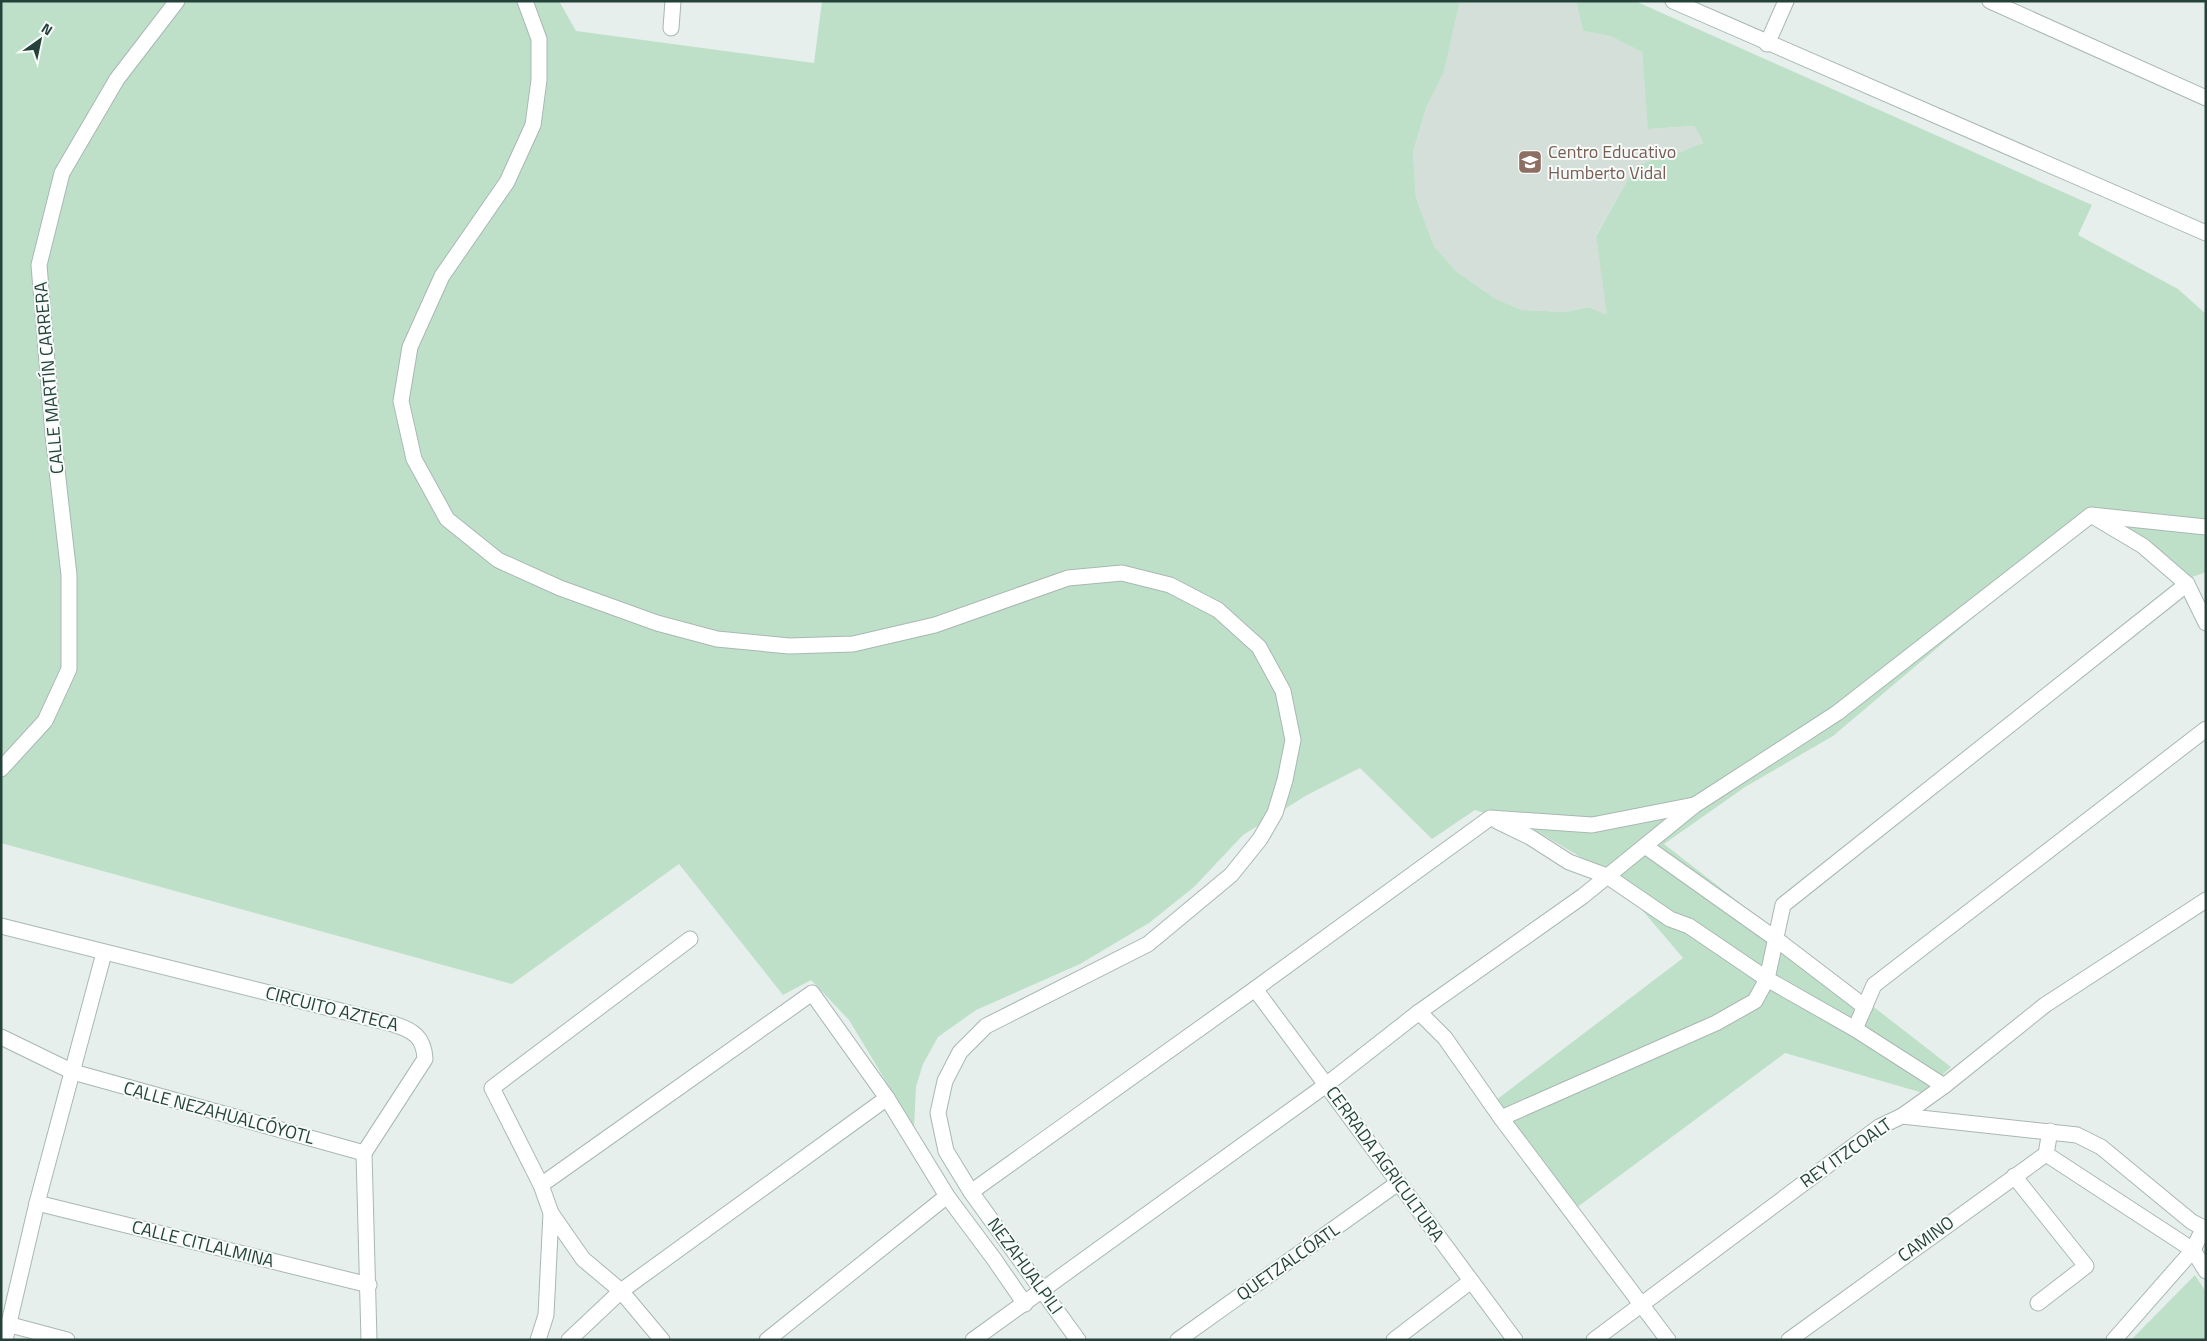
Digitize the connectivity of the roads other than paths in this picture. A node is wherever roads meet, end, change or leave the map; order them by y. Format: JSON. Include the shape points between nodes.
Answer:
{"nodes":[{"id":1,"x":177,"y":1,"type":"edge"},
{"id":2,"x":525,"y":1,"type":"edge"},
{"id":3,"x":673,"y":1,"type":"edge"},
{"id":4,"x":1673,"y":1,"type":"edge"},
{"id":5,"x":1786,"y":1,"type":"edge"},
{"id":6,"x":1990,"y":1,"type":"edge"},
{"id":7,"x":671,"y":28,"type":"dead end"},
{"id":8,"x":1767,"y":44,"type":"junction"},
{"id":9,"x":2206,"y":98,"type":"edge"},
{"id":10,"x":2205,"y":231,"type":"edge"},
{"id":11,"x":2091,"y":515,"type":"junction"},
{"id":12,"x":2206,"y":527,"type":"edge"},
{"id":13,"x":2188,"y":584,"type":"junction"},
{"id":14,"x":2206,"y":623,"type":"edge"},
{"id":15,"x":2206,"y":729,"type":"edge"},
{"id":16,"x":1,"y":769,"type":"edge"},
{"id":17,"x":1696,"y":805,"type":"junction"},
{"id":18,"x":1490,"y":818,"type":"junction"},
{"id":19,"x":1645,"y":846,"type":"junction"},
{"id":20,"x":1607,"y":876,"type":"junction"},
{"id":21,"x":2206,"y":900,"type":"edge"},
{"id":22,"x":1,"y":926,"type":"edge"},
{"id":23,"x":690,"y":938,"type":"dead end"},
{"id":24,"x":1776,"y":938,"type":"junction"},
{"id":25,"x":104,"y":953,"type":"junction"},
{"id":26,"x":1767,"y":979,"type":"junction"},
{"id":27,"x":1255,"y":989,"type":"junction"},
{"id":28,"x":1865,"y":1007,"type":"junction"},
{"id":29,"x":1419,"y":1012,"type":"junction"},
{"id":30,"x":1855,"y":1029,"type":"junction"},
{"id":31,"x":1,"y":1037,"type":"edge"},
{"id":32,"x":73,"y":1072,"type":"junction"},
{"id":33,"x":1326,"y":1084,"type":"junction"},
{"id":34,"x":1944,"y":1086,"type":"junction"},
{"id":35,"x":887,"y":1098,"type":"junction"},
{"id":36,"x":1902,"y":1116,"type":"junction"},
{"id":37,"x":1501,"y":1118,"type":"junction"},
{"id":38,"x":2050,"y":1131,"type":"junction"},
{"id":39,"x":364,"y":1153,"type":"junction"},
{"id":40,"x":2046,"y":1154,"type":"junction"},
{"id":41,"x":2014,"y":1176,"type":"junction"},
{"id":42,"x":1398,"y":1183,"type":"junction"},
{"id":43,"x":541,"y":1186,"type":"junction"},
{"id":44,"x":971,"y":1192,"type":"junction"},
{"id":45,"x":947,"y":1196,"type":"junction"},
{"id":46,"x":37,"y":1203,"type":"junction"},
{"id":47,"x":551,"y":1213,"type":"junction"},
{"id":48,"x":2205,"y":1229,"type":"edge"},
{"id":49,"x":2192,"y":1250,"type":"junction"},
{"id":50,"x":2206,"y":1271,"type":"edge"},
{"id":51,"x":1471,"y":1281,"type":"junction"},
{"id":52,"x":369,"y":1285,"type":"junction"},
{"id":53,"x":621,"y":1290,"type":"junction"},
{"id":54,"x":1042,"y":1291,"type":"junction"},
{"id":55,"x":2038,"y":1303,"type":"dead end"},
{"id":56,"x":1025,"y":1304,"type":"junction"},
{"id":57,"x":1641,"y":1304,"type":"junction"},
{"id":58,"x":7,"y":1324,"type":"junction"},
{"id":59,"x":5,"y":1340,"type":"edge"},
{"id":60,"x":66,"y":1340,"type":"edge"},
{"id":61,"x":369,"y":1340,"type":"edge"},
{"id":62,"x":538,"y":1340,"type":"edge"},
{"id":63,"x":569,"y":1340,"type":"edge"},
{"id":64,"x":662,"y":1340,"type":"edge"},
{"id":65,"x":767,"y":1340,"type":"edge"},
{"id":66,"x":973,"y":1340,"type":"edge"},
{"id":67,"x":1078,"y":1340,"type":"edge"},
{"id":68,"x":1178,"y":1340,"type":"edge"},
{"id":69,"x":1394,"y":1340,"type":"edge"},
{"id":70,"x":1515,"y":1340,"type":"edge"},
{"id":71,"x":1594,"y":1340,"type":"edge"},
{"id":72,"x":1668,"y":1340,"type":"edge"},
{"id":73,"x":1789,"y":1340,"type":"edge"},
{"id":74,"x":2114,"y":1340,"type":"edge"}],
"edges":[{"from":1,"to":16,"type":"street","name":"CALLE MARTÍN CARRERA","via":[[117,79],[62,173],[39,265],[69,575],[70,669],[44,721]]},
{"from":2,"to":44,"type":"street","via":[[539,39],[539,80],[533,125],[507,182],[442,276],[410,347],[401,400],[414,459],[448,518],[498,560],[560,588],[657,623],[717,639],[789,646],[853,644],[935,625],[1068,578],[1122,573],[1170,585],[1218,610],[1259,647],[1283,691],[1293,740],[1285,780],[1275,813],[1260,839],[1231,875],[1148,944],[986,1026],[960,1052],[945,1081],[938,1112],[946,1151]]},
{"from":3,"to":7,"type":"street"},
{"from":4,"to":8,"type":"street"},
{"from":5,"to":8,"type":"street"},
{"from":6,"to":9,"type":"street"},
{"from":8,"to":10,"type":"street"},
{"from":11,"to":12,"type":"street"},
{"from":11,"to":13,"type":"street","via":[[2143,546]]},
{"from":11,"to":17,"type":"street","via":[[1837,713]]},
{"from":13,"to":14,"type":"street"},
{"from":13,"to":24,"type":"street","via":[[1783,905]]},
{"from":15,"to":28,"type":"street","via":[[1874,985]]},
{"from":17,"to":18,"type":"street","via":[[1592,825]]},
{"from":17,"to":19,"type":"street"},
{"from":18,"to":20,"type":"street","via":[[1530,837],[1569,862]]},
{"from":18,"to":27,"type":"street"},
{"from":19,"to":20,"type":"street"},
{"from":19,"to":24,"type":"street"},
{"from":20,"to":26,"type":"street","via":[[1670,919],[1689,926],[1719,945]]},
{"from":20,"to":29,"type":"street"},
{"from":21,"to":34,"type":"street","via":[[2045,1006]]},
{"from":22,"to":25,"type":"street","name":"CIRCUITO AZTECA"},
{"from":23,"to":43,"type":"street","via":[[492,1088]]},
{"from":24,"to":26,"type":"street"},
{"from":24,"to":28,"type":"street"},
{"from":25,"to":32,"type":"street"},
{"from":25,"to":39,"type":"street","name":"CIRCUITO AZTECA","via":[[394,1024],[419,1037],[425,1059]]},
{"from":26,"to":30,"type":"street"},
{"from":26,"to":37,"type":"street","via":[[1755,1001],[1716,1022]]},
{"from":27,"to":33,"type":"street","name":"CERRADA AGRICULTURA"},
{"from":27,"to":44,"type":"street"},
{"from":28,"to":30,"type":"street"},
{"from":29,"to":33,"type":"street"},
{"from":29,"to":37,"type":"street","via":[[1444,1038]]},
{"from":30,"to":34,"type":"street"},
{"from":31,"to":32,"type":"street","name":"CALLE NEZAHUALCÓYOTL"},
{"from":32,"to":39,"type":"street","name":"CALLE NEZAHUALCÓYOTL"},
{"from":32,"to":46,"type":"street"},
{"from":33,"to":42,"type":"street","name":"CERRADA AGRICULTURA"},
{"from":33,"to":54,"type":"street"},
{"from":34,"to":36,"type":"street"},
{"from":35,"to":43,"type":"street","via":[[812,993]]},
{"from":35,"to":45,"type":"street"},
{"from":35,"to":53,"type":"street"},
{"from":36,"to":38,"type":"street","name":"REY ITZCOALT"},
{"from":36,"to":57,"type":"street","name":"REY ITZCOALT","via":[[1879,1128]]},
{"from":37,"to":57,"type":"street"},
{"from":38,"to":40,"type":"street"},
{"from":38,"to":48,"type":"street","name":"REY ITZCOALT","via":[[2077,1136],[2101,1147]]},
{"from":39,"to":52,"type":"street"},
{"from":40,"to":41,"type":"street","name":"CAMINO"},
{"from":40,"to":49,"type":"street"},
{"from":41,"to":55,"type":"street","via":[[2086,1266]]},
{"from":41,"to":73,"type":"street","name":"CAMINO"},
{"from":42,"to":51,"type":"street","name":"CERRADA AGRICULTURA"},
{"from":42,"to":68,"type":"street","name":"QUETZALCÓATL"},
{"from":43,"to":47,"type":"street"},
{"from":44,"to":54,"type":"street","name":"NEZAHUALPILI"},
{"from":45,"to":56,"type":"street"},
{"from":45,"to":65,"type":"street"},
{"from":46,"to":52,"type":"street","name":"CALLE CITLALMINA"},
{"from":46,"to":58,"type":"street"},
{"from":47,"to":53,"type":"street","via":[[583,1259]]},
{"from":47,"to":62,"type":"street","via":[[546,1314]]},
{"from":48,"to":49,"type":"street"},
{"from":49,"to":50,"type":"street"},
{"from":49,"to":74,"type":"street"},
{"from":51,"to":69,"type":"street"},
{"from":51,"to":70,"type":"street","name":"CERRADA AGRICULTURA"},
{"from":52,"to":61,"type":"street"},
{"from":53,"to":63,"type":"street"},
{"from":53,"to":64,"type":"street"},
{"from":54,"to":56,"type":"street"},
{"from":54,"to":67,"type":"street","name":"NEZAHUALPILI"},
{"from":56,"to":66,"type":"street"},
{"from":57,"to":71,"type":"street","name":"REY ITZCOALT"},
{"from":57,"to":72,"type":"street"},
{"from":58,"to":59,"type":"street"},
{"from":58,"to":60,"type":"street"}]}
